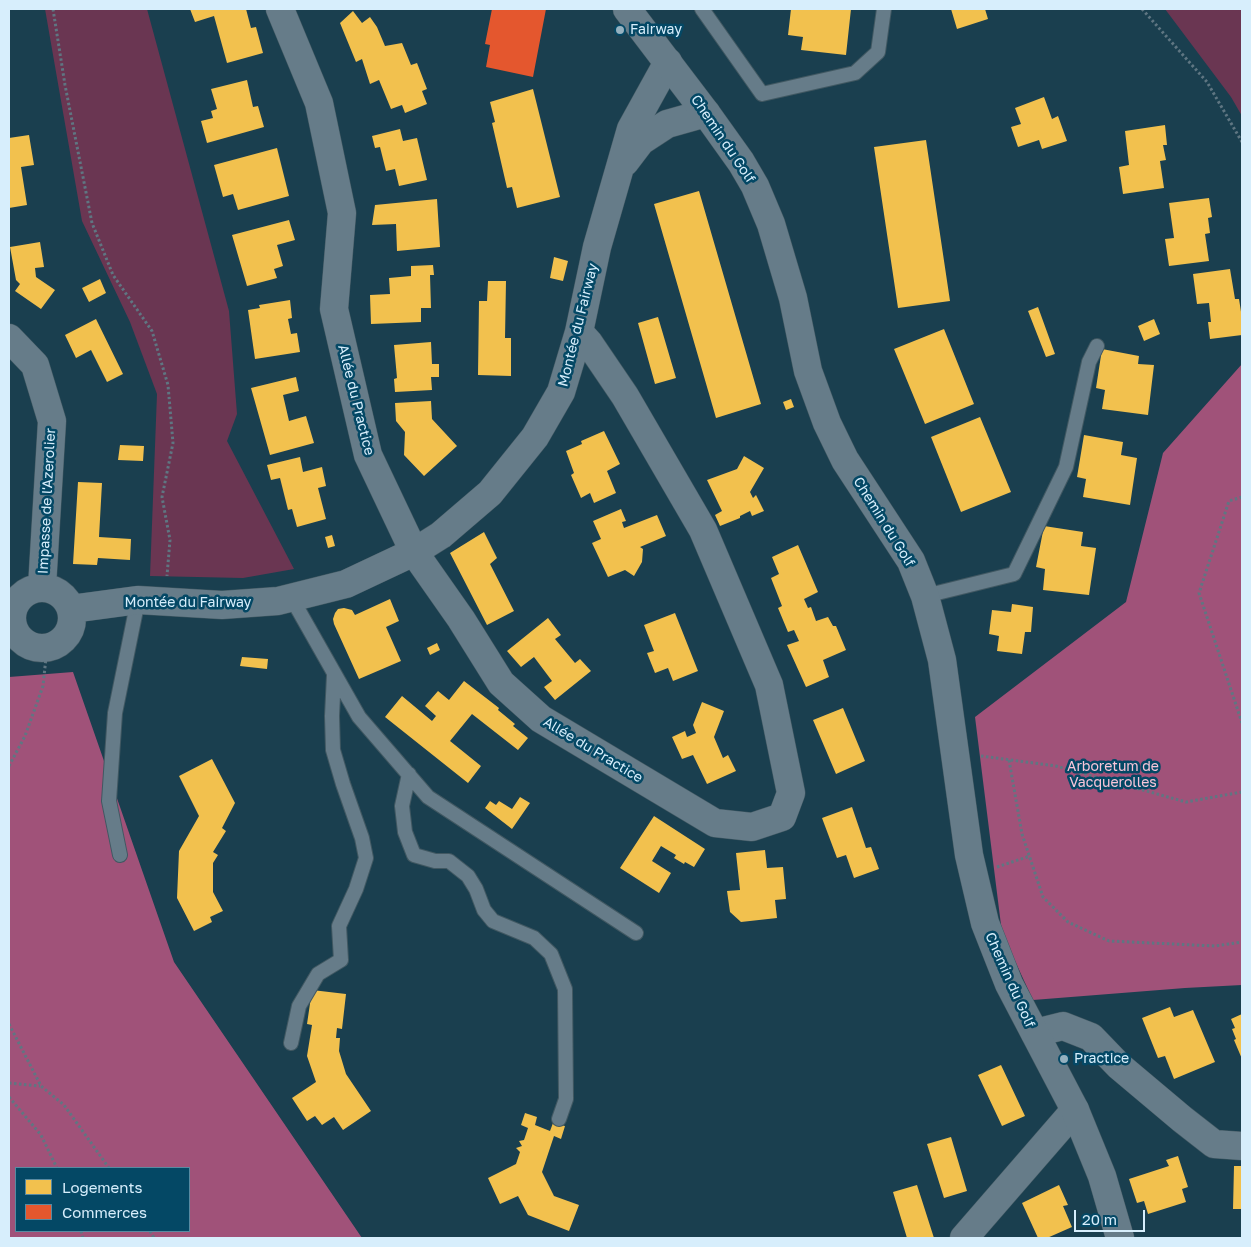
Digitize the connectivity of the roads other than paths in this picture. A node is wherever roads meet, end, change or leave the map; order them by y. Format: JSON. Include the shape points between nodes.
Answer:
{"nodes":[{"id":1,"x":280,"y":9,"type":"edge"},
{"id":2,"x":627,"y":9,"type":"edge"},
{"id":3,"x":702,"y":9,"type":"edge"},
{"id":4,"x":884,"y":9,"type":"edge"},
{"id":5,"x":668,"y":62,"type":"junction"},
{"id":6,"x":647,"y":100,"type":"junction"},
{"id":7,"x":706,"y":113,"type":"junction"},
{"id":8,"x":667,"y":124,"type":"junction"},
{"id":9,"x":622,"y":167,"type":"junction"},
{"id":10,"x":579,"y":332,"type":"junction"},
{"id":11,"x":9,"y":338,"type":"edge"},
{"id":12,"x":1097,"y":346,"type":"dead end"},
{"id":13,"x":414,"y":552,"type":"junction"},
{"id":14,"x":42,"y":587,"type":"junction"},
{"id":15,"x":925,"y":596,"type":"junction"},
{"id":16,"x":291,"y":598,"type":"junction"},
{"id":17,"x":138,"y":600,"type":"junction"},
{"id":18,"x":70,"y":609,"type":"junction"},
{"id":19,"x":334,"y":674,"type":"junction"},
{"id":20,"x":409,"y":774,"type":"junction"},
{"id":21,"x":120,"y":855,"type":"dead end"},
{"id":22,"x":636,"y":933,"type":"dead end"},
{"id":23,"x":1035,"y":1034,"type":"junction"},
{"id":24,"x":291,"y":1043,"type":"dead end"},
{"id":25,"x":1075,"y":1110,"type":"junction"},
{"id":26,"x":559,"y":1118,"type":"dead end"},
{"id":27,"x":1242,"y":1146,"type":"edge"},
{"id":28,"x":964,"y":1238,"type":"edge"},
{"id":29,"x":1120,"y":1238,"type":"edge"}],
"edges":[{"from":1,"to":13,"type":"street","name":"Allée du Practice","via":[[319,103],[342,213],[334,309],[368,455]]},
{"from":2,"to":5,"type":"street","name":"Chemin du Golf"},
{"from":3,"to":4,"type":"lane","via":[[762,94],[855,74],[878,52]]},
{"from":5,"to":6,"type":"street","name":"Montée du Fairway"},
{"from":5,"to":7,"type":"street","name":"Chemin du Golf"},
{"from":6,"to":8,"type":"street"},
{"from":6,"to":9,"type":"street","name":"Montée du Fairway","via":[[632,129]]},
{"from":7,"to":8,"type":"street","name":"Montée du Fairway"},
{"from":7,"to":15,"type":"street","name":"Chemin du Golf","via":[[755,186],[771,224],[793,298],[808,371],[827,423],[845,460],[911,561]]},
{"from":8,"to":9,"type":"street","name":"Montée du Fairway","via":[[641,141]]},
{"from":9,"to":10,"type":"street","name":"Montée du Fairway","via":[[597,247]]},
{"from":10,"to":13,"type":"street","name":"Montée du Fairway","via":[[561,392],[535,437],[490,493],[441,535]]},
{"from":10,"to":13,"type":"street","name":"Allée du Practice","via":[[624,396],[703,530],[768,685],[791,793],[782,817],[752,827],[715,823],[541,719],[501,683]]},
{"from":11,"to":14,"type":"street","name":"Impasse de l'Azerolier","via":[[35,365],[52,421]]},
{"from":12,"to":15,"type":"lane","via":[[1089,362],[1066,467],[1014,574]]},
{"from":13,"to":16,"type":"street","name":"Montée du Fairway","via":[[346,584]]},
{"from":14,"to":18,"type":"street","via":[[60,593]]},
{"from":14,"to":18,"type":"street","via":[[23,593],[12,610],[11,620],[20,639],[37,648],[47,648],[61,641],[70,629]]},
{"from":15,"to":23,"type":"street","name":"Chemin du Golf","via":[[942,660],[969,855],[985,923],[1009,984]]},
{"from":16,"to":17,"type":"street","name":"Montée du Fairway","via":[[222,605]]},
{"from":16,"to":19,"type":"lane"},
{"from":17,"to":18,"type":"street","name":"Montée du Fairway"},
{"from":17,"to":21,"type":"lane","via":[[115,713],[109,801]]},
{"from":19,"to":20,"type":"lane","via":[[359,717]]},
{"from":19,"to":24,"type":"lane","via":[[333,750],[366,858],[340,926],[341,960],[318,974],[313,982],[299,1006]]},
{"from":20,"to":22,"type":"lane","via":[[428,797]]},
{"from":20,"to":26,"type":"lane","via":[[402,806],[405,832],[414,855],[449,861],[468,876],[484,910],[493,921],[534,938],[552,954],[565,989],[566,1100]]},
{"from":23,"to":25,"type":"street","name":"Chemin du Golf"},
{"from":23,"to":27,"type":"street","via":[[1063,1026],[1091,1037],[1119,1066],[1214,1144]]},
{"from":25,"to":28,"type":"street"},
{"from":25,"to":29,"type":"street","name":"Chemin du Golf","via":[[1102,1176]]}]}
